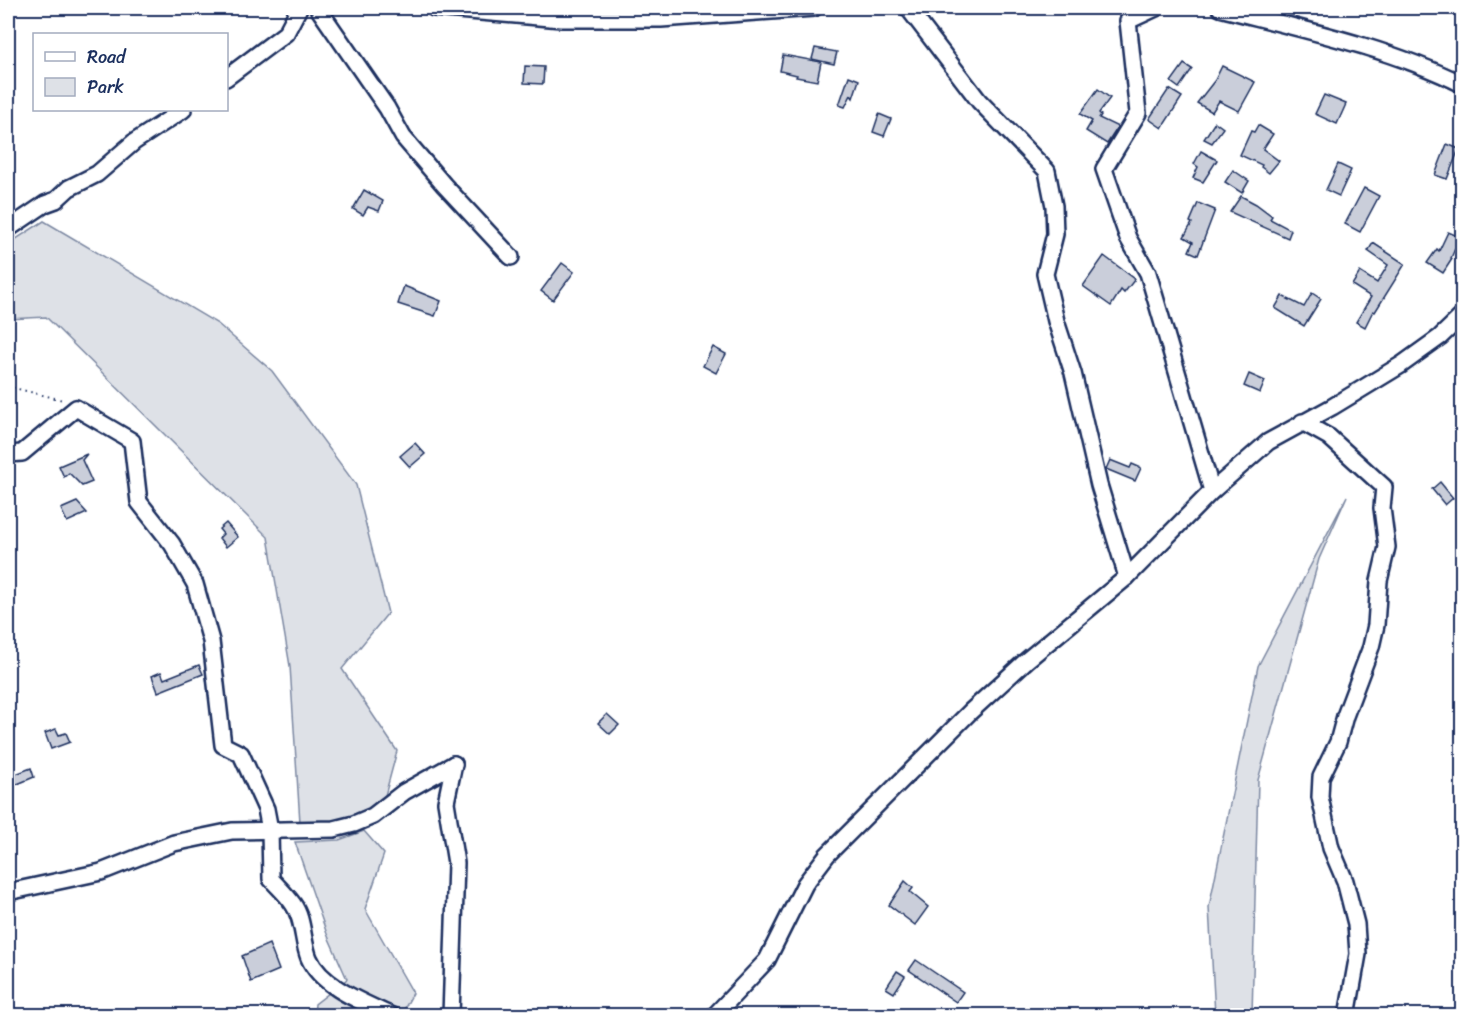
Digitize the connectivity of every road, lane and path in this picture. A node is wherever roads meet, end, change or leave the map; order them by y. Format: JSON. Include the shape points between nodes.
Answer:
{"nodes":[{"id":1,"x":299,"y":8,"type":"edge"},
{"id":2,"x":318,"y":8,"type":"edge"},
{"id":3,"x":434,"y":8,"type":"edge"},
{"id":4,"x":814,"y":8,"type":"edge"},
{"id":5,"x":908,"y":8,"type":"edge"},
{"id":6,"x":1156,"y":8,"type":"edge"},
{"id":7,"x":1220,"y":8,"type":"edge"},
{"id":8,"x":1269,"y":14,"type":"edge"},
{"id":9,"x":228,"y":76,"type":"edge"},
{"id":10,"x":1462,"y":84,"type":"edge"},
{"id":11,"x":181,"y":111,"type":"edge"},
{"id":12,"x":8,"y":229,"type":"edge"},
{"id":13,"x":511,"y":257,"type":"dead end"},
{"id":14,"x":1462,"y":316,"type":"edge"},
{"id":15,"x":8,"y":384,"type":"edge"},
{"id":16,"x":62,"y":399,"type":"dead end"},
{"id":17,"x":1302,"y":422,"type":"junction"},
{"id":18,"x":8,"y":454,"type":"edge"},
{"id":19,"x":1212,"y":491,"type":"junction"},
{"id":20,"x":1127,"y":577,"type":"junction"},
{"id":21,"x":270,"y":830,"type":"junction"},
{"id":22,"x":8,"y":892,"type":"edge"},
{"id":23,"x":392,"y":1016,"type":"edge"},
{"id":24,"x":451,"y":1016,"type":"edge"},
{"id":25,"x":714,"y":1016,"type":"edge"},
{"id":26,"x":1347,"y":1016,"type":"edge"}],
"edges":[{"from":1,"to":9,"type":"street","via":[[286,33]]},
{"from":2,"to":13,"type":"street","via":[[404,137]]},
{"from":3,"to":4,"type":"street","via":[[561,19],[650,19]]},
{"from":5,"to":20,"type":"street","via":[[979,100],[1047,171],[1055,234],[1045,274]]},
{"from":6,"to":19,"type":"street","via":[[1128,21],[1138,113],[1104,170],[1128,238],[1148,273]]},
{"from":7,"to":8,"type":"street"},
{"from":8,"to":10,"type":"street"},
{"from":11,"to":12,"type":"street","via":[[134,142],[97,174]]},
{"from":14,"to":17,"type":"street","via":[[1401,365]]},
{"from":15,"to":16,"type":"path"},
{"from":17,"to":19,"type":"street","via":[[1268,442]]},
{"from":17,"to":26,"type":"street","via":[[1329,437],[1384,487],[1382,508],[1387,547],[1379,581],[1376,625],[1338,742],[1321,777],[1320,797],[1330,848],[1345,881],[1356,924],[1358,954]]},
{"from":18,"to":21,"type":"street","via":[[22,453],[76,408],[132,441],[140,502],[172,544],[195,584],[211,641],[224,745],[241,754],[266,809]]},
{"from":19,"to":20,"type":"street"},
{"from":20,"to":25,"type":"street","via":[[978,704],[827,855],[805,884],[767,960]]},
{"from":21,"to":22,"type":"street","via":[[232,831],[174,843],[101,872]]},
{"from":21,"to":23,"type":"street","via":[[271,879],[294,904],[315,969],[339,989]]},
{"from":21,"to":24,"type":"street","via":[[334,829],[354,824],[454,764],[446,802],[456,862]]}]}
